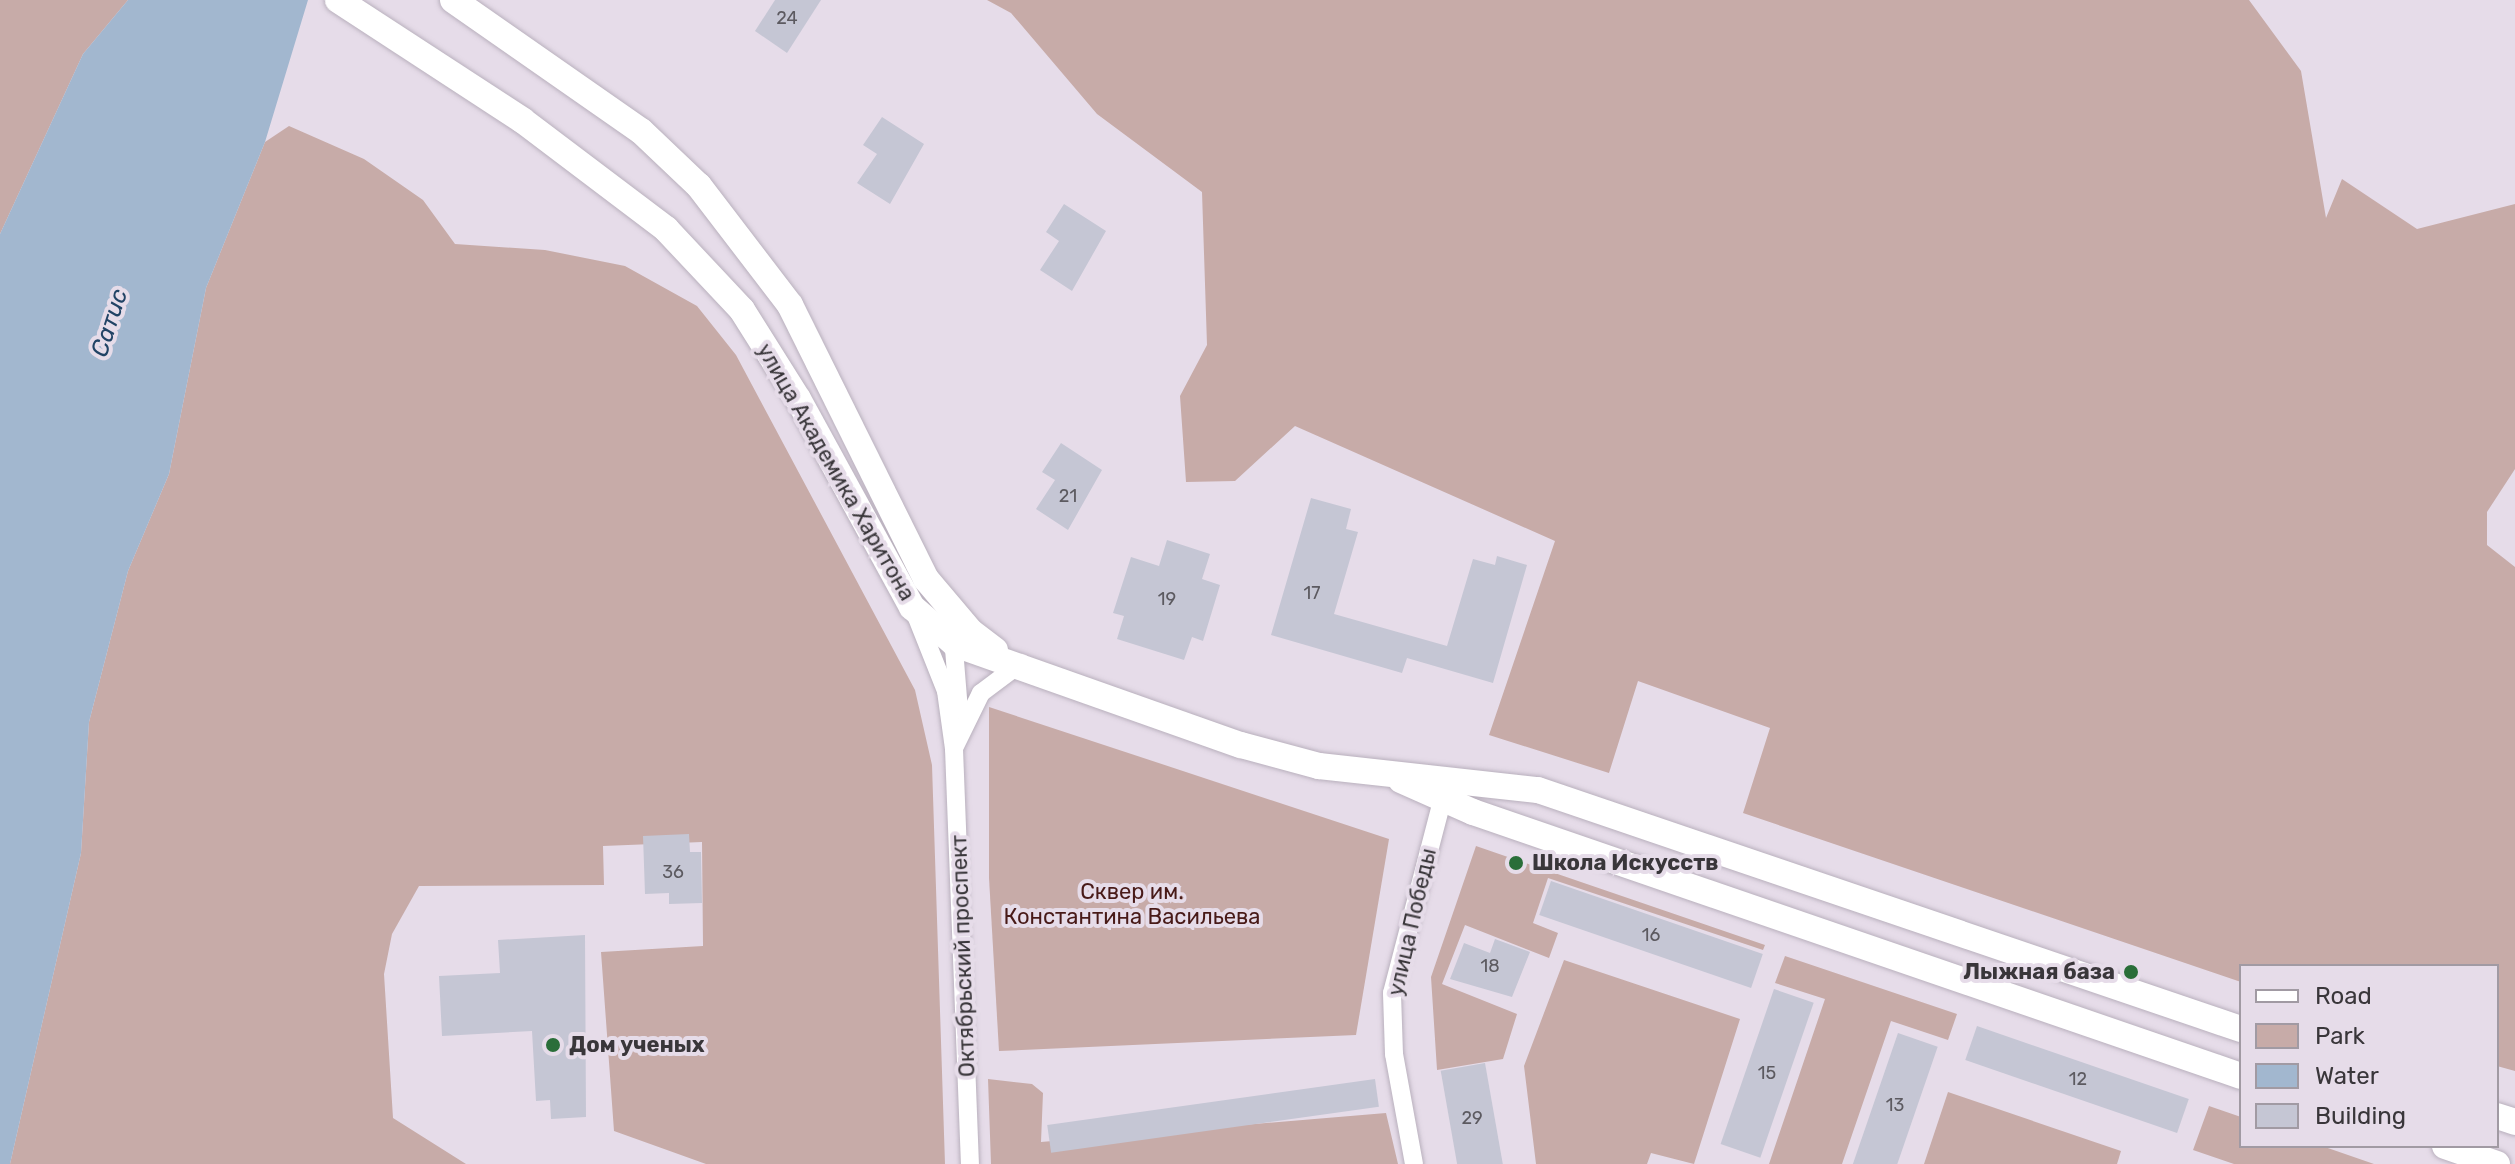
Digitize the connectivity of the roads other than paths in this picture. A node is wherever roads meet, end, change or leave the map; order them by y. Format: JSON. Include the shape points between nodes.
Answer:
{"nodes":[{"id":1,"x":338,"y":0,"type":"edge"},
{"id":2,"x":453,"y":0,"type":"edge"},
{"id":3,"x":944,"y":604,"type":"junction"},
{"id":4,"x":912,"y":607,"type":"junction"},
{"id":5,"x":955,"y":644,"type":"junction"},
{"id":6,"x":1015,"y":661,"type":"junction"},
{"id":7,"x":954,"y":749,"type":"junction"},
{"id":8,"x":1444,"y":789,"type":"junction"},
{"id":9,"x":2239,"y":1028,"type":"edge"},
{"id":10,"x":2239,"y":1075,"type":"edge"},
{"id":11,"x":2451,"y":1148,"type":"edge"},
{"id":12,"x":970,"y":1164,"type":"edge"},
{"id":13,"x":1414,"y":1164,"type":"edge"},
{"id":14,"x":2497,"y":1164,"type":"edge"}],
"edges":[{"from":1,"to":4,"type":"main road","name":"улица Академика Харитона","via":[[572,155],[677,241],[742,310]]},
{"from":2,"to":3,"type":"main road","name":"улица Академика Харитона","via":[[641,131],[699,186],[790,305],[926,579]]},
{"from":3,"to":5,"type":"street","name":"Октябрьский проспект"},
{"from":3,"to":6,"type":"main road","name":"улица Академика Харитона"},
{"from":4,"to":5,"type":"main road","name":"улица Академика Харитона"},
{"from":4,"to":7,"type":"street","name":"Октябрьский проспект","via":[[934,648]]},
{"from":5,"to":6,"type":"main road","name":"улица Академика Харитона"},
{"from":5,"to":7,"type":"street","name":"Октябрьский проспект"},
{"from":6,"to":7,"type":"street","name":"Октябрьский проспект","via":[[981,693]]},
{"from":6,"to":8,"type":"main road","name":"улица Академика Харитона","via":[[1241,745]]},
{"from":7,"to":12,"type":"street","name":"Октябрьский проспект"},
{"from":8,"to":9,"type":"main road","name":"улица Академика Харитона","via":[[1538,790]]},
{"from":8,"to":10,"type":"main road","name":"улица Академика Харитона"},
{"from":8,"to":13,"type":"street","name":"улица Победы","via":[[1392,993],[1394,1054]]},
{"from":11,"to":14,"type":"main road"}]}
